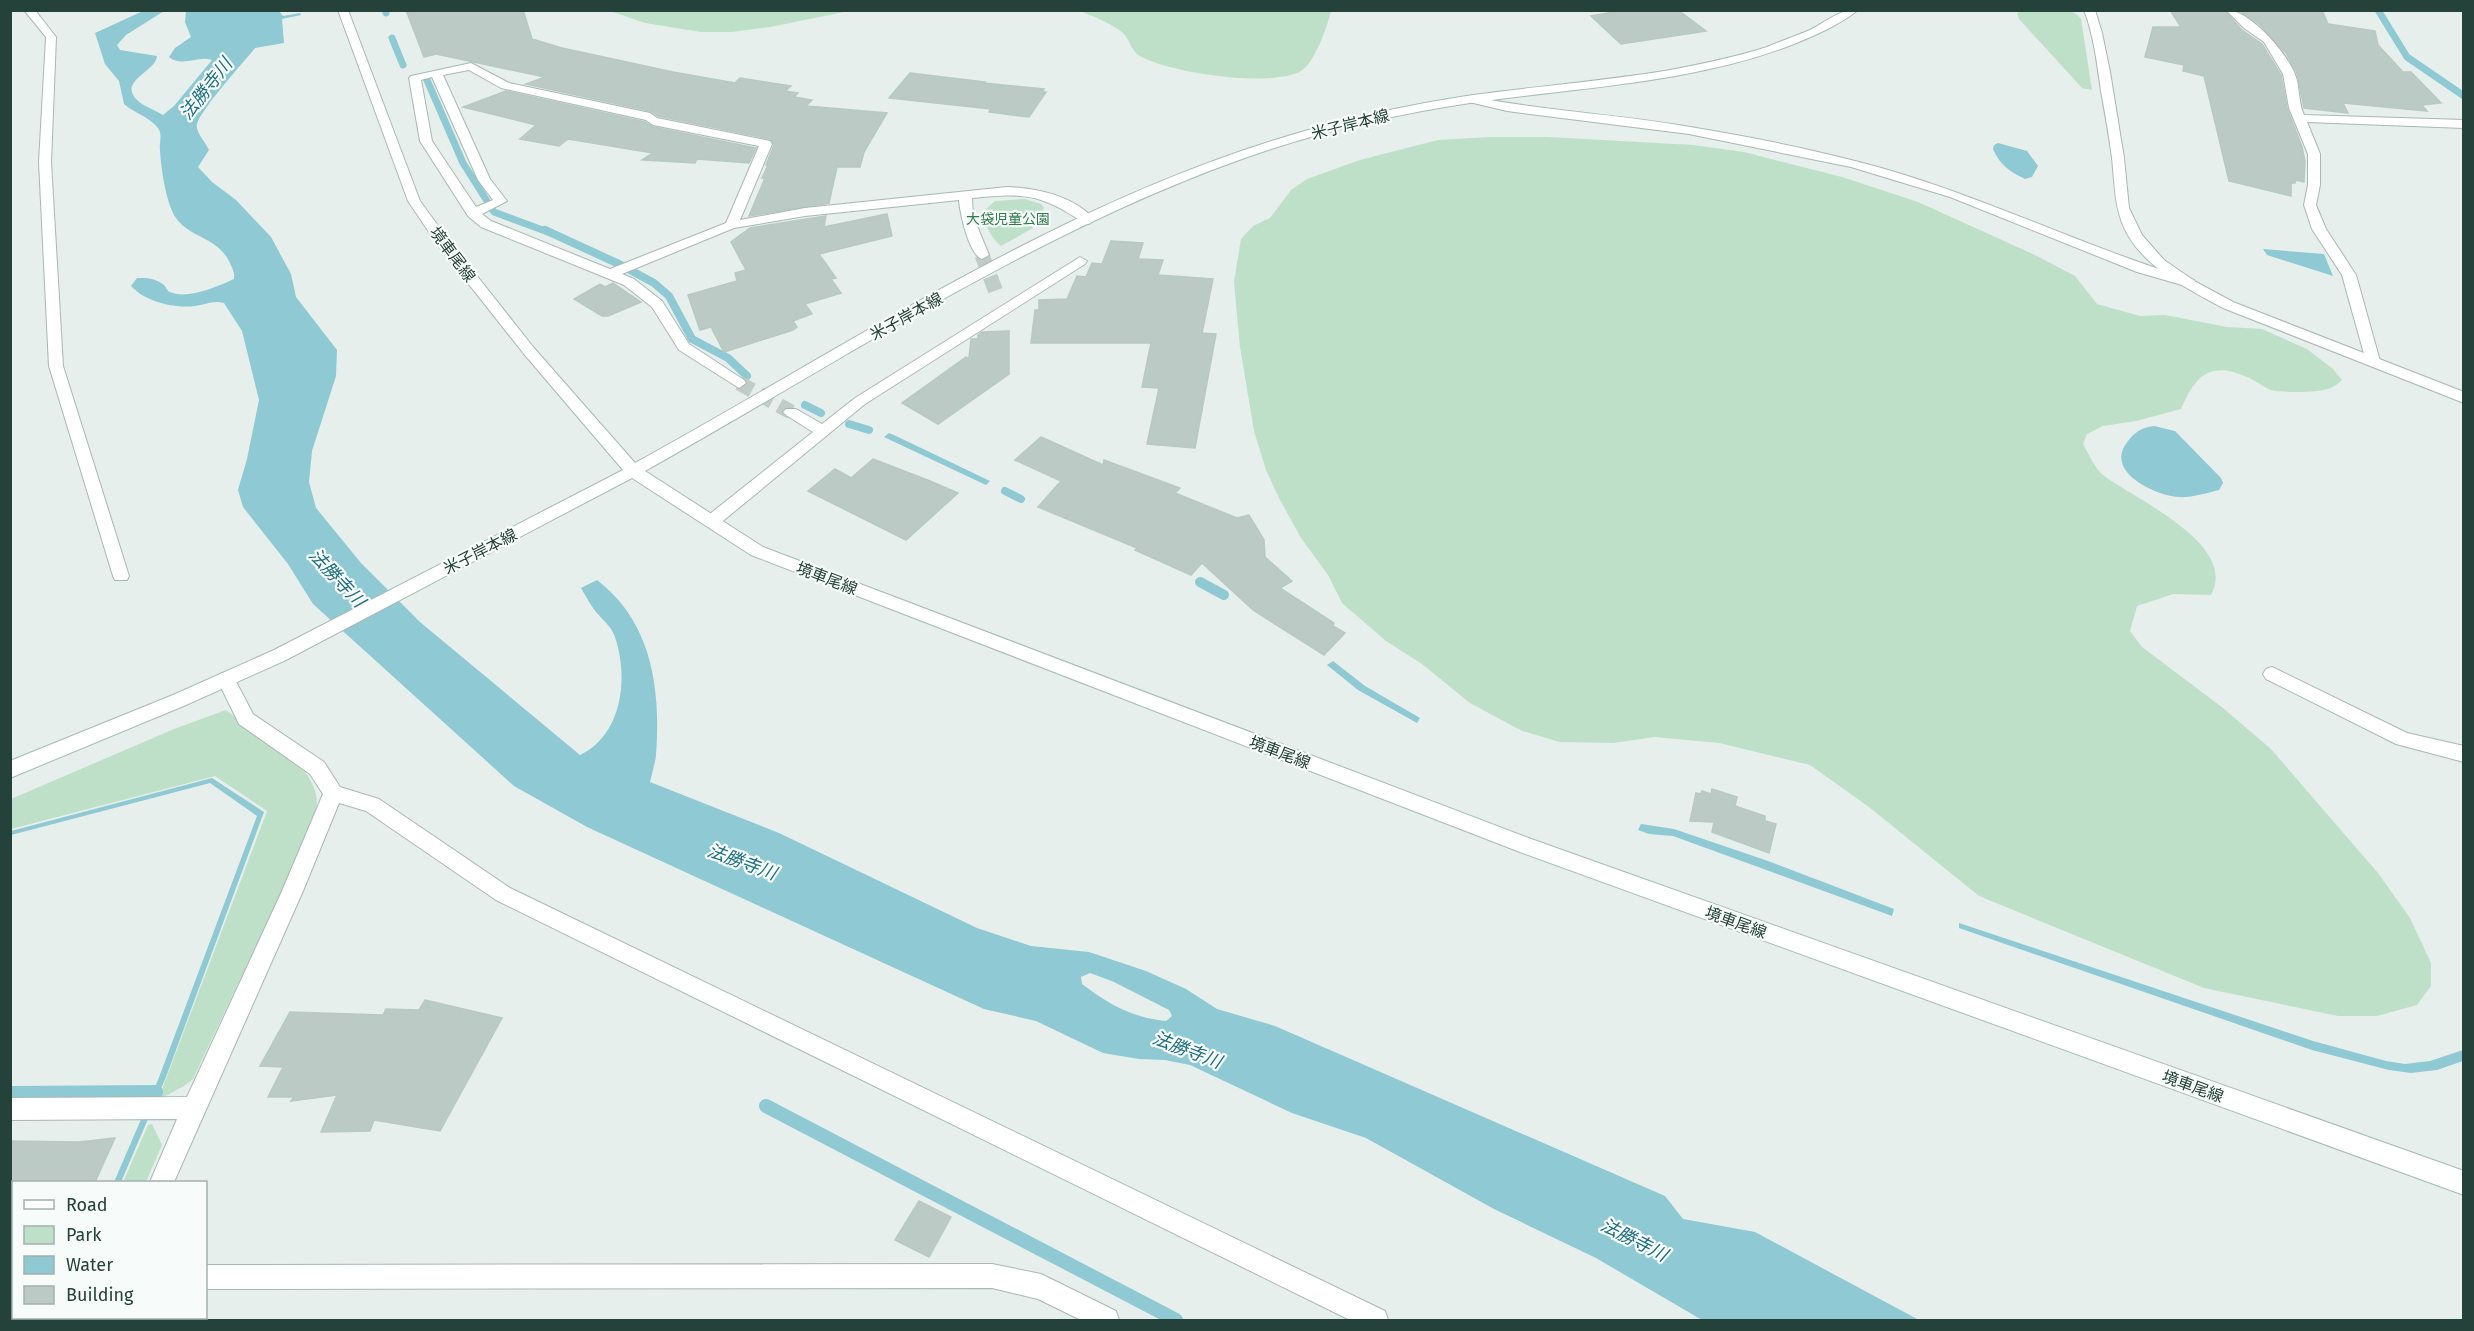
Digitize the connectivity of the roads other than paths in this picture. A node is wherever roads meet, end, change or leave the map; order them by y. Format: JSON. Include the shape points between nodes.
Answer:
{"nodes":[{"id":1,"x":29,"y":10,"type":"edge"},
{"id":2,"x":343,"y":10,"type":"edge"},
{"id":3,"x":1853,"y":10,"type":"edge"},
{"id":4,"x":2089,"y":10,"type":"edge"},
{"id":5,"x":2231,"y":10,"type":"edge"},
{"id":6,"x":436,"y":73,"type":"junction"},
{"id":7,"x":1469,"y":99,"type":"junction"},
{"id":8,"x":2299,"y":118,"type":"junction"},
{"id":9,"x":2463,"y":124,"type":"edge"},
{"id":10,"x":965,"y":196,"type":"junction"},
{"id":11,"x":484,"y":209,"type":"junction"},
{"id":12,"x":1089,"y":220,"type":"junction"},
{"id":13,"x":731,"y":225,"type":"junction"},
{"id":14,"x":982,"y":255,"type":"tunnel mouth"},
{"id":15,"x":1080,"y":261,"type":"dead end"},
{"id":16,"x":620,"y":270,"type":"junction"},
{"id":17,"x":2189,"y":283,"type":"junction"},
{"id":18,"x":2373,"y":361,"type":"junction"},
{"id":19,"x":739,"y":383,"type":"tunnel mouth"},
{"id":20,"x":2463,"y":398,"type":"edge"},
{"id":21,"x":790,"y":412,"type":"tunnel mouth"},
{"id":22,"x":823,"y":431,"type":"junction"},
{"id":23,"x":633,"y":471,"type":"junction"},
{"id":24,"x":712,"y":521,"type":"junction"},
{"id":25,"x":121,"y":576,"type":"dead end"},
{"id":26,"x":2272,"y":674,"type":"dead end"},
{"id":27,"x":226,"y":679,"type":"junction"},
{"id":28,"x":2463,"y":754,"type":"edge"},
{"id":29,"x":10,"y":770,"type":"edge"},
{"id":30,"x":333,"y":793,"type":"junction"},
{"id":31,"x":10,"y":1108,"type":"edge"},
{"id":32,"x":192,"y":1108,"type":"junction"},
{"id":33,"x":162,"y":1181,"type":"edge"},
{"id":34,"x":2463,"y":1184,"type":"edge"},
{"id":35,"x":207,"y":1277,"type":"edge"},
{"id":36,"x":1107,"y":1320,"type":"edge"},
{"id":37,"x":1376,"y":1320,"type":"edge"}],
"edges":[{"from":1,"to":25,"type":"street","via":[[51,37],[45,162],[56,366]]},
{"from":2,"to":23,"type":"street","name":"境車尾線","via":[[414,201],[529,351]]},
{"from":3,"to":7,"type":"street","name":"米子岸本線","via":[[1802,38],[1708,65]]},
{"from":4,"to":17,"type":"street","via":[[2099,40],[2123,209],[2147,249]]},
{"from":5,"to":8,"type":"street","via":[[2268,40],[2289,74]]},
{"from":6,"to":11,"type":"street","via":[[484,180],[501,201]]},
{"from":6,"to":11,"type":"street","via":[[415,78],[426,141]]},
{"from":6,"to":13,"type":"street","via":[[471,66],[505,86],[766,144]]},
{"from":7,"to":12,"type":"street","name":"米子岸本線","via":[[1348,123],[1258,149]]},
{"from":7,"to":17,"type":"street","via":[[1689,130],[1852,164],[1954,194]]},
{"from":8,"to":9,"type":"street"},
{"from":8,"to":18,"type":"street","via":[[2314,154],[2310,206],[2319,229],[2349,275]]},
{"from":10,"to":12,"type":"street","via":[[1033,191],[1050,196]]},
{"from":10,"to":13,"type":"street","via":[[805,212]]},
{"from":10,"to":14,"type":"street","via":[[967,216]]},
{"from":11,"to":16,"type":"street","via":[[486,224]]},
{"from":12,"to":23,"type":"street","name":"米子岸本線","via":[[896,320]]},
{"from":13,"to":16,"type":"street"},
{"from":15,"to":22,"type":"street","via":[[1000,304]]},
{"from":16,"to":19,"type":"street","via":[[657,304],[684,347]]},
{"from":17,"to":18,"type":"street","via":[[2260,320]]},
{"from":18,"to":20,"type":"street"},
{"from":21,"to":22,"type":"street"},
{"from":22,"to":24,"type":"street"},
{"from":23,"to":24,"type":"street","name":"境車尾線"},
{"from":23,"to":27,"type":"street","name":"米子岸本線","via":[[280,655]]},
{"from":24,"to":34,"type":"street","name":"境車尾線","via":[[757,551],[1527,846]]},
{"from":26,"to":28,"type":"street","via":[[2403,739]]},
{"from":27,"to":29,"type":"street","name":"米子岸本線"},
{"from":27,"to":30,"type":"street","via":[[246,719],[317,768]]},
{"from":30,"to":32,"type":"street","via":[[306,865]]},
{"from":30,"to":37,"type":"street","via":[[372,805],[503,894]]},
{"from":31,"to":32,"type":"street"},
{"from":32,"to":33,"type":"street"},
{"from":35,"to":36,"type":"street","via":[[992,1276],[1041,1287]]}]}
